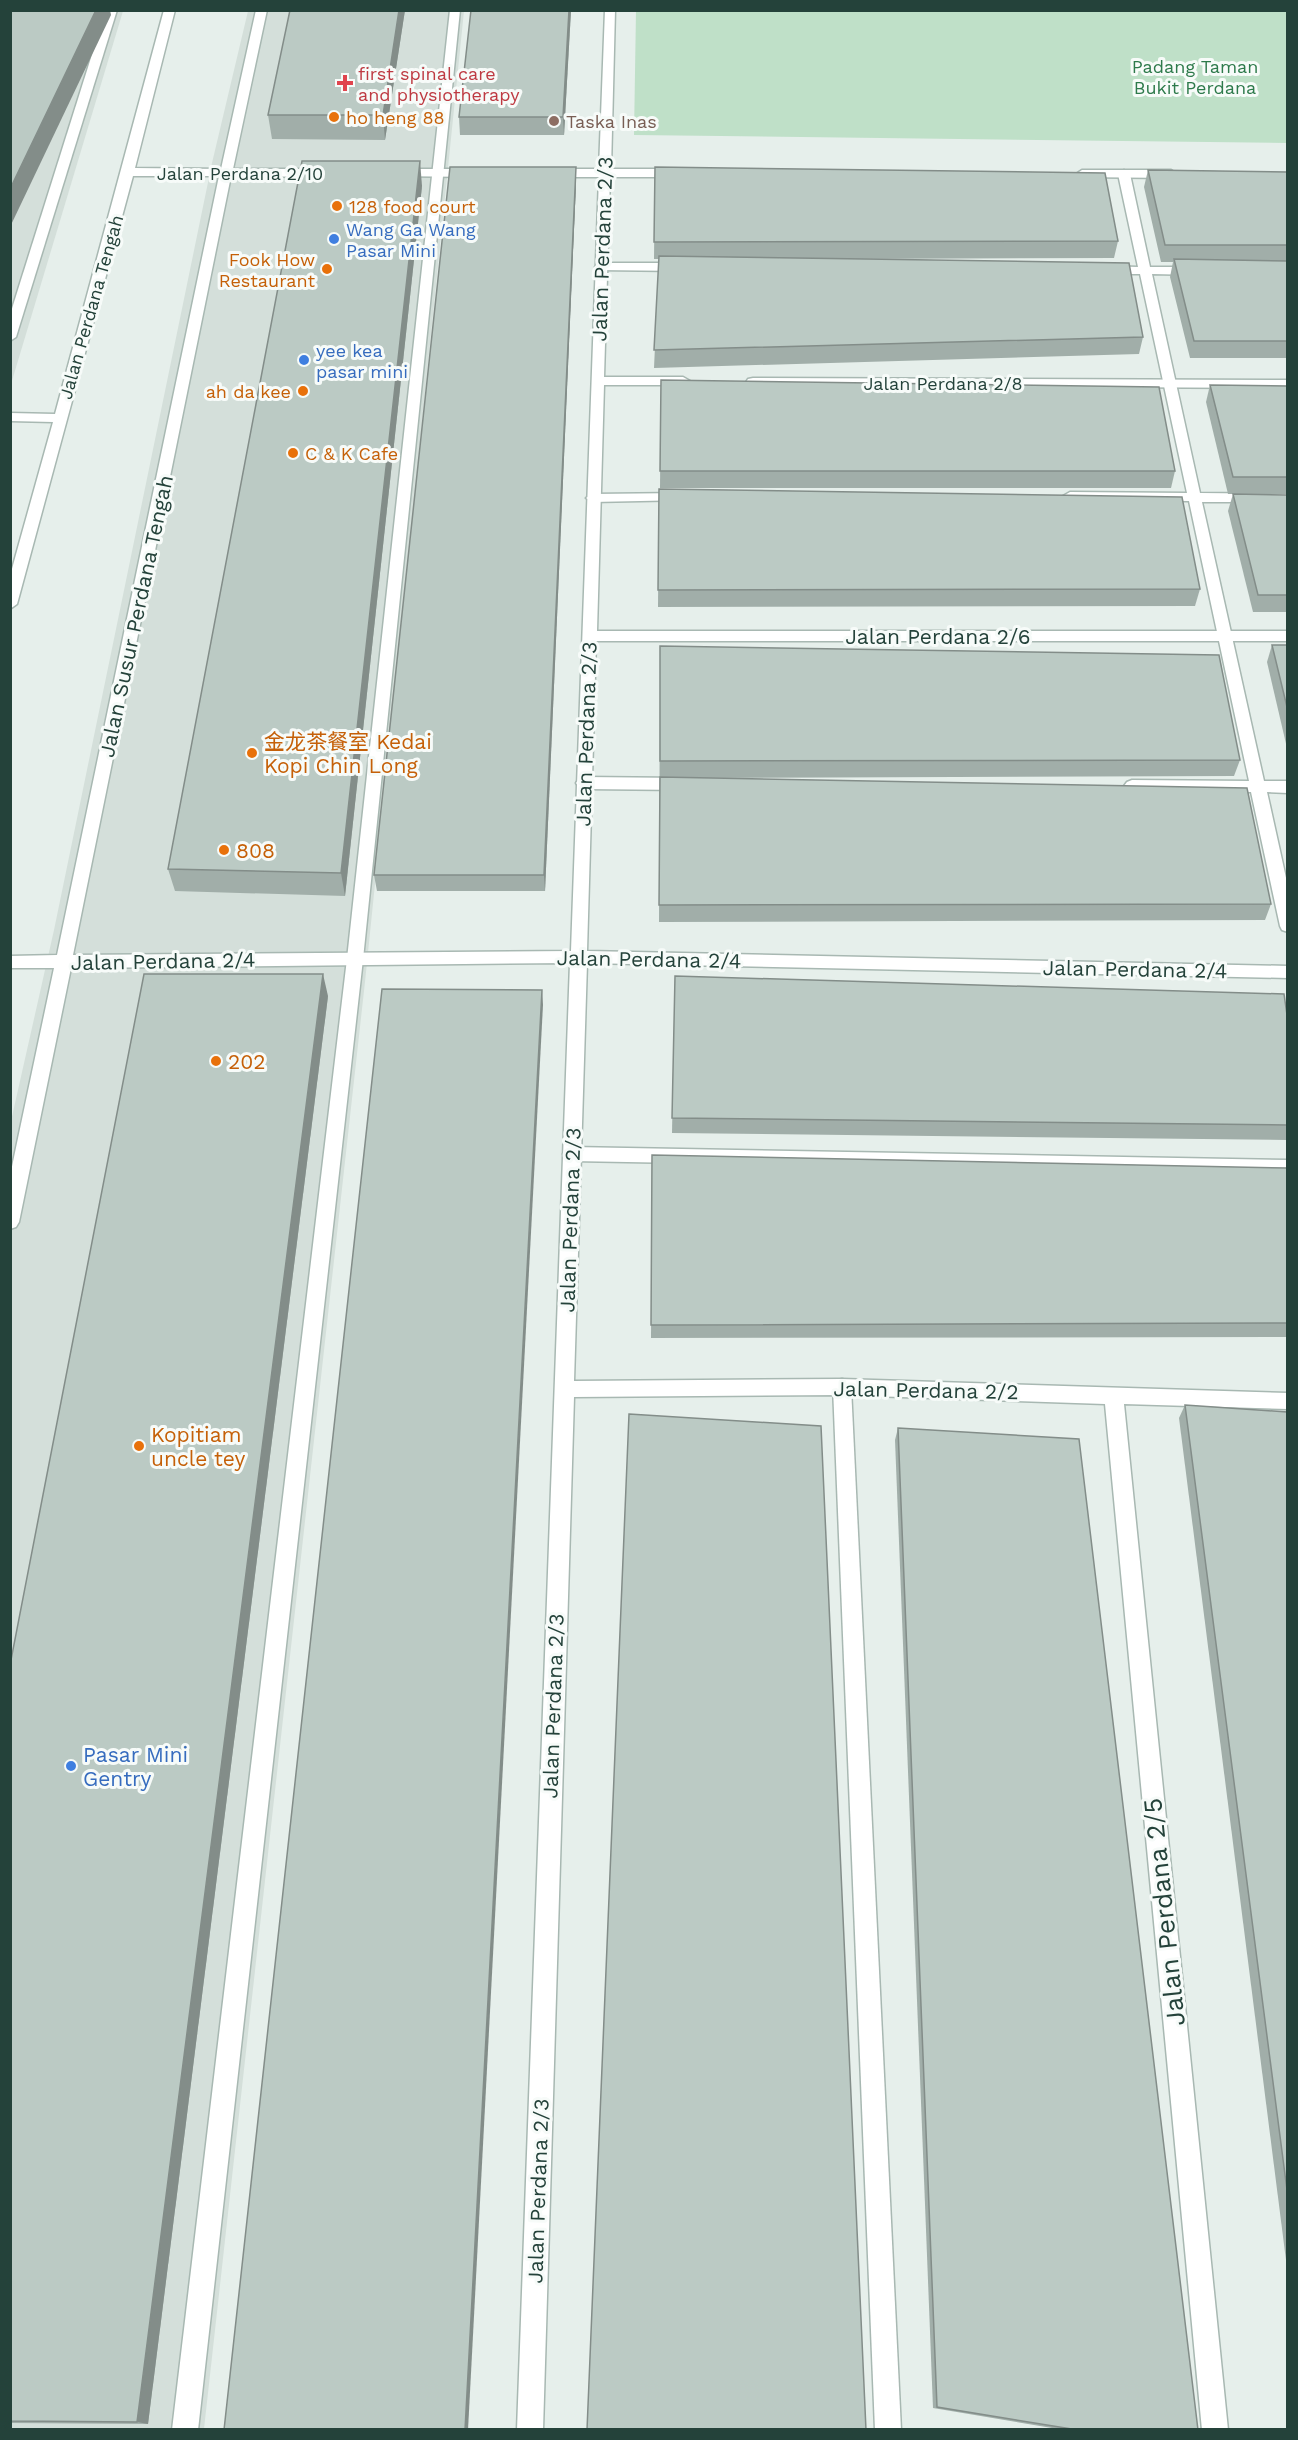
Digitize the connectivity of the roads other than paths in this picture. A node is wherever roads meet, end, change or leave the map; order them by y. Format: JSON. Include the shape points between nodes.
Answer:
{"nodes":[{"id":1,"x":170,"y":10,"type":"edge"},
{"id":2,"x":262,"y":10,"type":"edge"},
{"id":3,"x":455,"y":10,"type":"edge"},
{"id":4,"x":610,"y":10,"type":"edge"},
{"id":5,"x":107,"y":13,"type":"edge"},
{"id":6,"x":129,"y":172,"type":"junction"},
{"id":7,"x":226,"y":173,"type":"junction"},
{"id":8,"x":332,"y":173,"type":"edge"},
{"id":9,"x":391,"y":173,"type":"edge"},
{"id":10,"x":438,"y":173,"type":"junction"},
{"id":11,"x":485,"y":173,"type":"edge"},
{"id":12,"x":533,"y":173,"type":"edge"},
{"id":13,"x":604,"y":173,"type":"junction"},
{"id":14,"x":687,"y":173,"type":"edge"},
{"id":15,"x":1065,"y":174,"type":"edge"},
{"id":16,"x":1124,"y":174,"type":"junction"},
{"id":17,"x":1183,"y":174,"type":"edge"},
{"id":18,"x":601,"y":267,"type":"junction"},
{"id":19,"x":696,"y":267,"type":"edge"},
{"id":20,"x":1098,"y":270,"type":"edge"},
{"id":21,"x":1145,"y":270,"type":"junction"},
{"id":22,"x":1204,"y":271,"type":"edge"},
{"id":23,"x":10,"y":337,"type":"edge"},
{"id":24,"x":598,"y":381,"type":"junction"},
{"id":25,"x":693,"y":381,"type":"edge"},
{"id":26,"x":741,"y":382,"type":"edge"},
{"id":27,"x":1287,"y":384,"type":"edge"},
{"id":28,"x":1170,"y":385,"type":"junction"},
{"id":29,"x":10,"y":417,"type":"edge"},
{"id":30,"x":60,"y":418,"type":"junction"},
{"id":31,"x":1053,"y":496,"type":"edge"},
{"id":32,"x":1194,"y":496,"type":"junction"},
{"id":33,"x":699,"y":497,"type":"edge"},
{"id":34,"x":593,"y":498,"type":"junction"},
{"id":35,"x":1287,"y":498,"type":"edge"},
{"id":36,"x":10,"y":604,"type":"edge"},
{"id":37,"x":589,"y":636,"type":"junction"},
{"id":38,"x":1225,"y":636,"type":"junction"},
{"id":39,"x":1287,"y":636,"type":"edge"},
{"id":40,"x":584,"y":783,"type":"junction"},
{"id":41,"x":702,"y":784,"type":"edge"},
{"id":42,"x":1115,"y":786,"type":"edge"},
{"id":43,"x":1257,"y":786,"type":"junction"},
{"id":44,"x":1287,"y":787,"type":"edge"},
{"id":45,"x":1287,"y":926,"type":"edge"},
{"id":46,"x":578,"y":957,"type":"junction"},
{"id":47,"x":355,"y":960,"type":"junction"},
{"id":48,"x":10,"y":962,"type":"edge"},
{"id":49,"x":65,"y":963,"type":"junction"},
{"id":50,"x":1287,"y":972,"type":"edge"},
{"id":51,"x":572,"y":1154,"type":"junction"},
{"id":52,"x":1287,"y":1167,"type":"edge"},
{"id":53,"x":10,"y":1222,"type":"edge"},
{"id":54,"x":842,"y":1387,"type":"junction"},
{"id":55,"x":564,"y":1389,"type":"junction"},
{"id":56,"x":1114,"y":1395,"type":"junction"},
{"id":57,"x":1287,"y":1401,"type":"edge"},
{"id":58,"x":185,"y":2430,"type":"edge"},
{"id":59,"x":530,"y":2430,"type":"edge"},
{"id":60,"x":888,"y":2430,"type":"edge"},
{"id":61,"x":1215,"y":2430,"type":"edge"}],
"edges":[{"from":1,"to":6,"type":"street","name":"Jalan Perdana Tengah"},
{"from":2,"to":7,"type":"street","name":"Jalan Susur Perdana Tengah"},
{"from":3,"to":10,"type":"street"},
{"from":4,"to":13,"type":"street","name":"Jalan Perdana 2/3"},
{"from":5,"to":23,"type":"street"},
{"from":6,"to":7,"type":"street","name":"Jalan Perdana 2/10"},
{"from":6,"to":30,"type":"street","name":"Jalan Perdana Tengah"},
{"from":7,"to":8,"type":"street","name":"Jalan Perdana 2/10"},
{"from":7,"to":49,"type":"street","name":"Jalan Susur Perdana Tengah"},
{"from":9,"to":10,"type":"street"},
{"from":10,"to":11,"type":"street"},
{"from":10,"to":47,"type":"street"},
{"from":12,"to":13,"type":"street"},
{"from":13,"to":14,"type":"street"},
{"from":13,"to":18,"type":"street","name":"Jalan Perdana 2/3"},
{"from":15,"to":16,"type":"street"},
{"from":16,"to":17,"type":"street"},
{"from":16,"to":21,"type":"street"},
{"from":18,"to":19,"type":"street"},
{"from":18,"to":24,"type":"street","name":"Jalan Perdana 2/3"},
{"from":20,"to":21,"type":"street"},
{"from":21,"to":22,"type":"street"},
{"from":21,"to":28,"type":"street"},
{"from":24,"to":25,"type":"street"},
{"from":24,"to":34,"type":"street","name":"Jalan Perdana 2/3"},
{"from":26,"to":28,"type":"street","name":"Jalan Perdana 2/8"},
{"from":27,"to":28,"type":"street","name":"Jalan Perdana 2/8"},
{"from":28,"to":32,"type":"street"},
{"from":29,"to":30,"type":"street"},
{"from":30,"to":36,"type":"street","name":"Jalan Perdana Tengah"},
{"from":31,"to":32,"type":"street"},
{"from":32,"to":35,"type":"street"},
{"from":32,"to":38,"type":"street"},
{"from":33,"to":34,"type":"street"},
{"from":34,"to":37,"type":"street","name":"Jalan Perdana 2/3"},
{"from":37,"to":38,"type":"street","name":"Jalan Perdana 2/6"},
{"from":37,"to":40,"type":"street","name":"Jalan Perdana 2/3"},
{"from":38,"to":39,"type":"street","name":"Jalan Perdana 2/6"},
{"from":38,"to":43,"type":"street"},
{"from":40,"to":41,"type":"street"},
{"from":40,"to":46,"type":"street","name":"Jalan Perdana 2/3"},
{"from":42,"to":43,"type":"street"},
{"from":43,"to":44,"type":"street"},
{"from":43,"to":45,"type":"street"},
{"from":46,"to":47,"type":"street","name":"Jalan Perdana 2/4"},
{"from":46,"to":50,"type":"street","name":"Jalan Perdana 2/4"},
{"from":46,"to":51,"type":"street","name":"Jalan Perdana 2/3"},
{"from":47,"to":49,"type":"street","name":"Jalan Perdana 2/4"},
{"from":47,"to":58,"type":"street"},
{"from":48,"to":49,"type":"street","name":"Jalan Perdana 2/4"},
{"from":49,"to":53,"type":"street","name":"Jalan Susur Perdana Tengah"},
{"from":51,"to":52,"type":"street"},
{"from":51,"to":55,"type":"street","name":"Jalan Perdana 2/3"},
{"from":54,"to":55,"type":"street","name":"Jalan Perdana 2/2"},
{"from":54,"to":56,"type":"street","name":"Jalan Perdana 2/2"},
{"from":54,"to":60,"type":"street"},
{"from":55,"to":59,"type":"street","name":"Jalan Perdana 2/3"},
{"from":56,"to":57,"type":"street","name":"Jalan Perdana 2/2"},
{"from":56,"to":61,"type":"street","name":"Jalan Perdana 2/5"}]}
